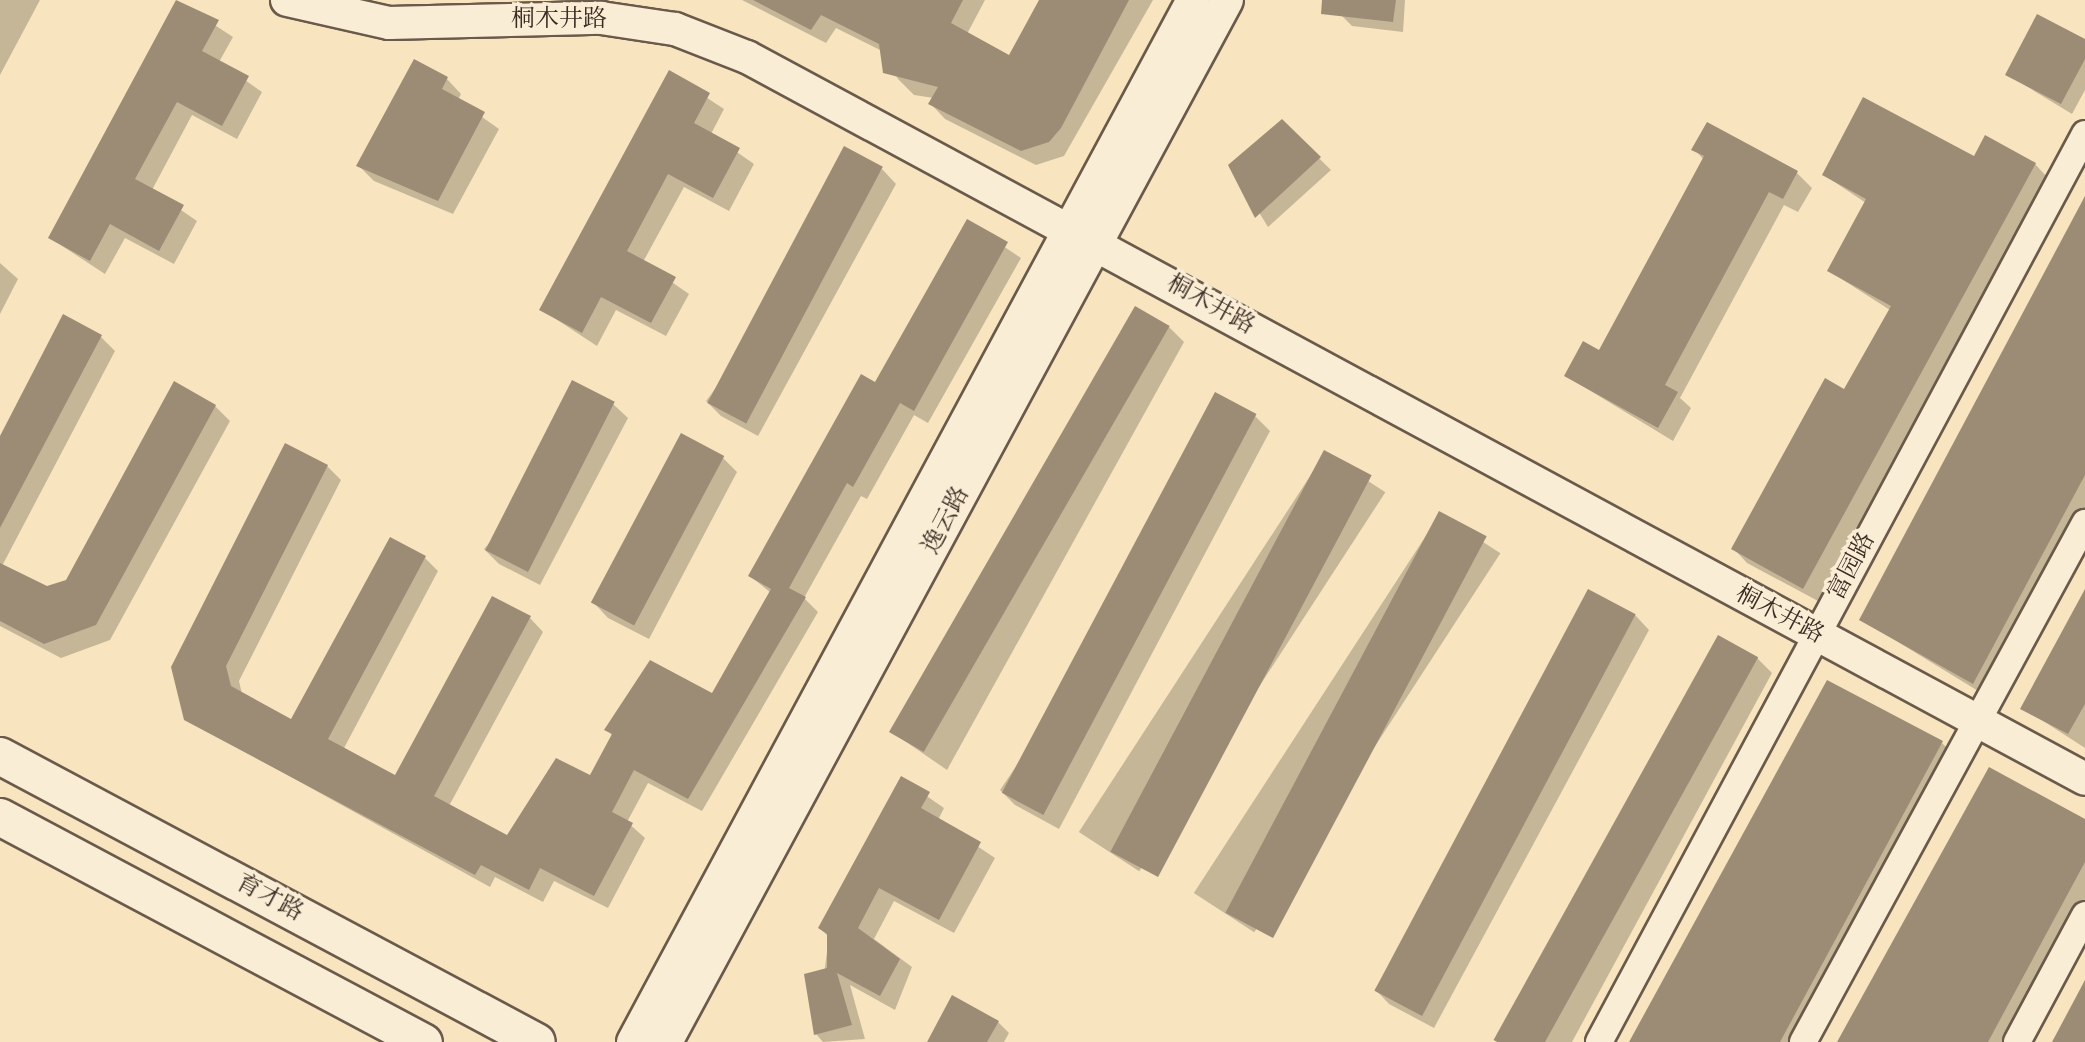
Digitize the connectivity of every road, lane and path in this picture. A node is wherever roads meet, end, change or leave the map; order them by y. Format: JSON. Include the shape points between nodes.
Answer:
{"nodes":[{"id":1,"x":287,"y":0,"type":"edge"},
{"id":2,"x":1193,"y":0,"type":"edge"},
{"id":3,"x":1227,"y":0,"type":"edge"},
{"id":4,"x":2085,"y":134,"type":"edge"},
{"id":5,"x":2079,"y":161,"type":"edge"},
{"id":6,"x":1083,"y":237,"type":"junction"},
{"id":7,"x":2085,"y":523,"type":"edge"},
{"id":8,"x":1816,"y":636,"type":"junction"},
{"id":9,"x":1977,"y":722,"type":"junction"},
{"id":10,"x":0,"y":756,"type":"edge"},
{"id":11,"x":2085,"y":779,"type":"edge"},
{"id":12,"x":0,"y":817,"type":"edge"},
{"id":13,"x":2085,"y":915,"type":"edge"},
{"id":14,"x":447,"y":994,"type":"junction"},
{"id":15,"x":423,"y":1041,"type":"edge"},
{"id":16,"x":537,"y":1042,"type":"edge"},
{"id":17,"x":633,"y":1042,"type":"edge"},
{"id":18,"x":666,"y":1042,"type":"edge"},
{"id":19,"x":1599,"y":1042,"type":"edge"},
{"id":20,"x":1803,"y":1042,"type":"edge"},
{"id":21,"x":2017,"y":1042,"type":"edge"}],
"edges":[{"from":1,"to":6,"type":"street","name":"桐木井路","via":[[389,23],[601,18],[675,29],[747,57]]},
{"from":2,"to":6,"type":"street","name":"逸云路"},
{"from":3,"to":6,"type":"street","name":"逸云路"},
{"from":4,"to":5,"type":"street","name":"富园路"},
{"from":5,"to":8,"type":"street","name":"富园路"},
{"from":6,"to":8,"type":"street","name":"桐木井路"},
{"from":6,"to":17,"type":"street","name":"逸云路"},
{"from":6,"to":18,"type":"street","name":"逸云路"},
{"from":7,"to":9,"type":"street"},
{"from":8,"to":9,"type":"street","name":"桐木井路"},
{"from":8,"to":19,"type":"street","name":"富园路"},
{"from":9,"to":11,"type":"street","name":"桐木井路"},
{"from":9,"to":20,"type":"street"},
{"from":10,"to":14,"type":"main road","name":"育才路"},
{"from":12,"to":15,"type":"main road"},
{"from":13,"to":21,"type":"street"},
{"from":14,"to":15,"type":"main road"},
{"from":14,"to":16,"type":"main road","name":"育才路"}]}
